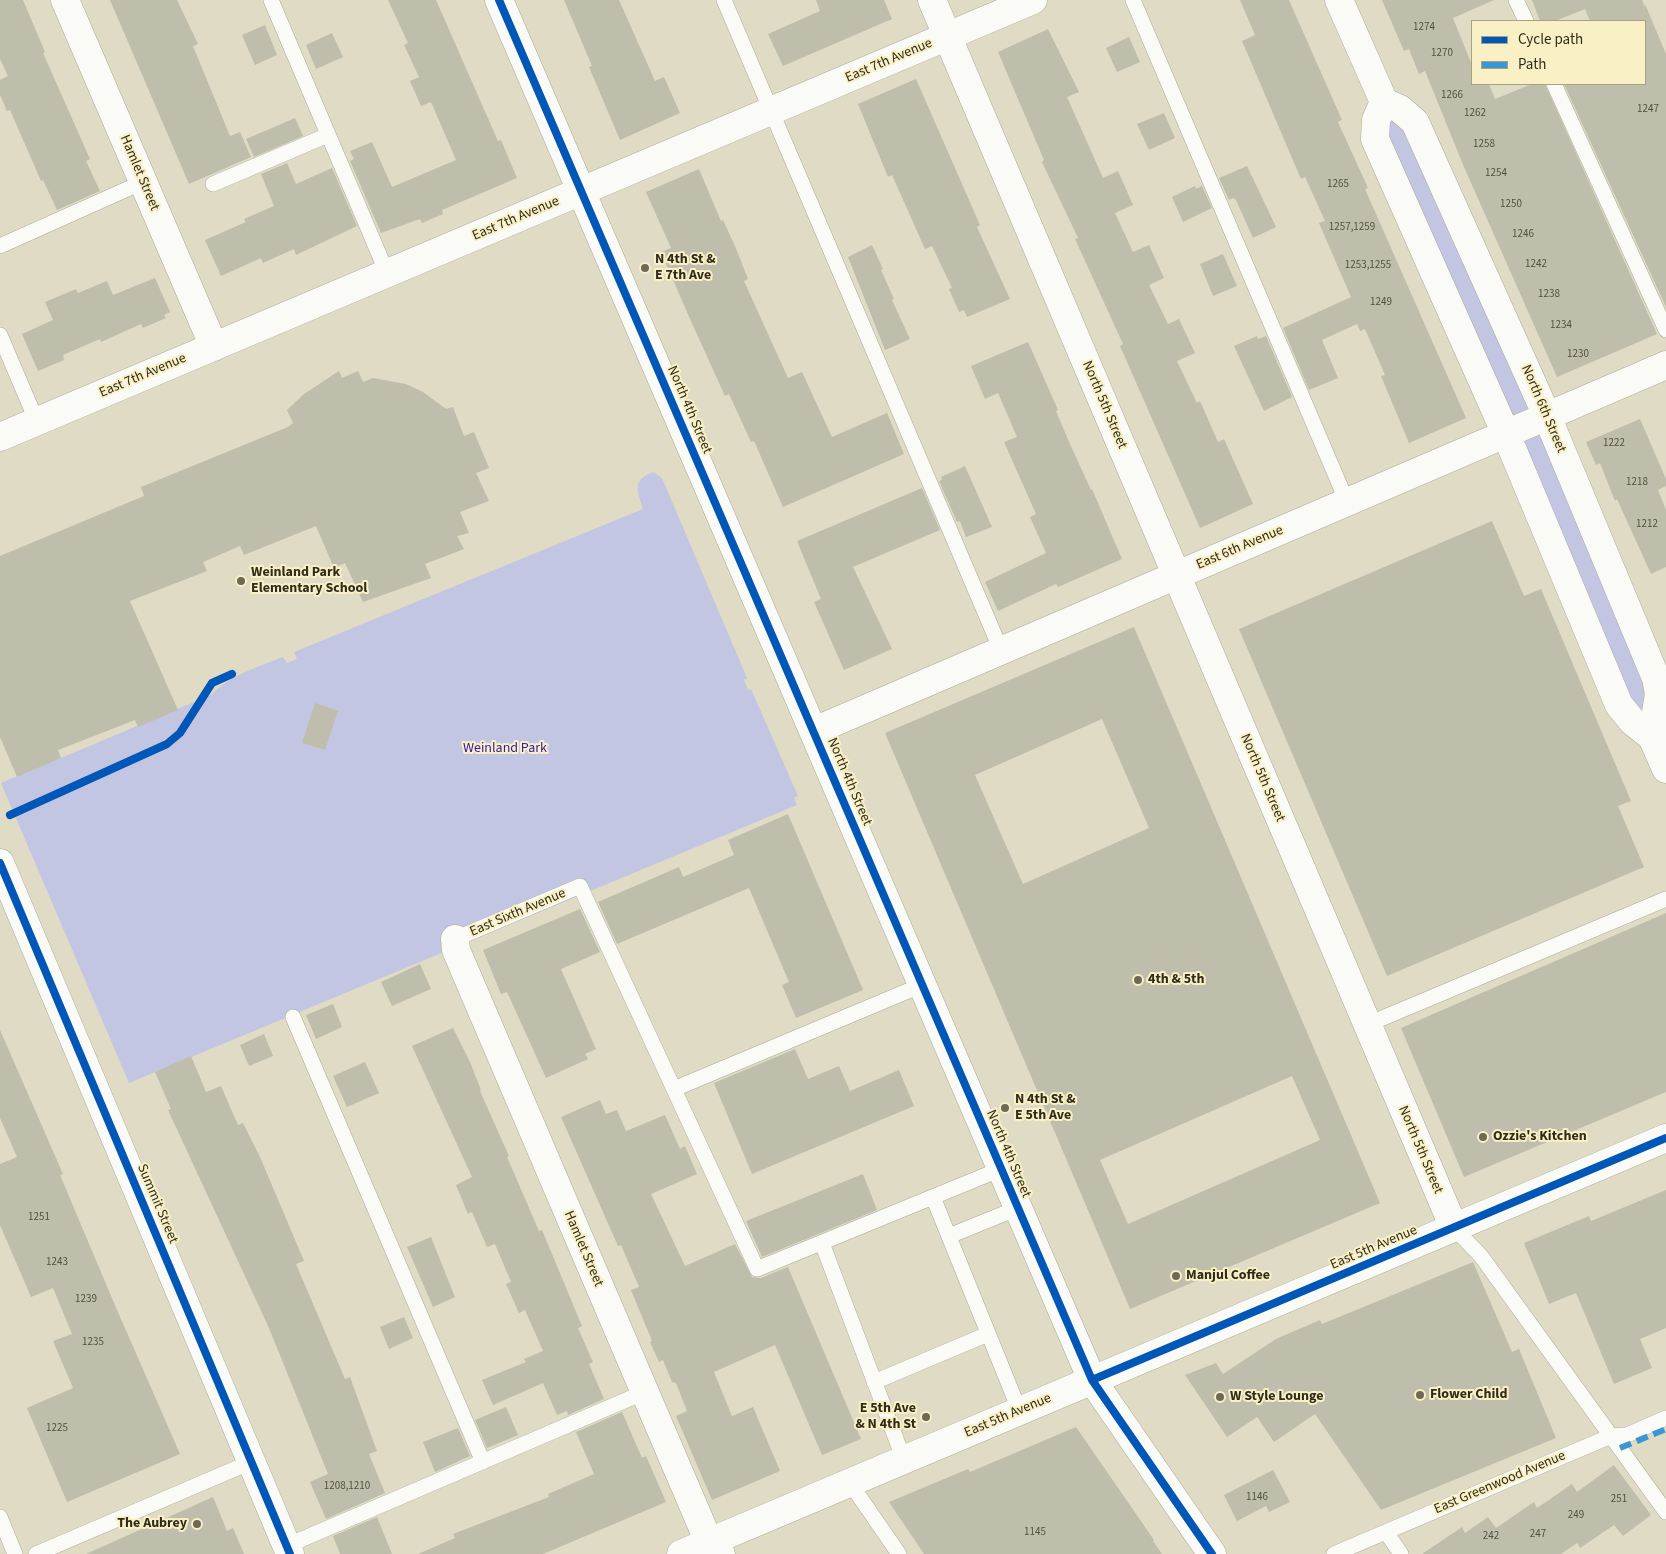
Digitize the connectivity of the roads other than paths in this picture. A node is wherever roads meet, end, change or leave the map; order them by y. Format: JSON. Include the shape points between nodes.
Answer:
{"nodes":[{"id":1,"x":65,"y":0,"type":"edge"},
{"id":2,"x":271,"y":0,"type":"edge"},
{"id":3,"x":499,"y":0,"type":"edge"},
{"id":4,"x":724,"y":0,"type":"edge"},
{"id":5,"x":932,"y":0,"type":"edge"},
{"id":6,"x":1033,"y":0,"type":"edge"},
{"id":7,"x":1133,"y":0,"type":"edge"},
{"id":8,"x":1339,"y":0,"type":"edge"},
{"id":9,"x":1516,"y":0,"type":"edge"},
{"id":10,"x":1526,"y":20,"type":"edge"},
{"id":11,"x":947,"y":36,"type":"junction"},
{"id":12,"x":1554,"y":85,"type":"edge"},
{"id":13,"x":1384,"y":102,"type":"junction"},
{"id":14,"x":771,"y":111,"type":"junction"},
{"id":15,"x":328,"y":135,"type":"junction"},
{"id":16,"x":143,"y":182,"type":"junction"},
{"id":17,"x":213,"y":184,"type":"dead end"},
{"id":18,"x":580,"y":192,"type":"junction"},
{"id":19,"x":0,"y":246,"type":"edge"},
{"id":20,"x":387,"y":273,"type":"junction"},
{"id":21,"x":1666,"y":330,"type":"edge"},
{"id":22,"x":0,"y":335,"type":"edge"},
{"id":23,"x":214,"y":347,"type":"junction"},
{"id":24,"x":1666,"y":366,"type":"edge"},
{"id":25,"x":1547,"y":416,"type":"junction"},
{"id":26,"x":37,"y":422,"type":"junction"},
{"id":27,"x":1506,"y":434,"type":"junction"},
{"id":28,"x":0,"y":437,"type":"edge"},
{"id":29,"x":1347,"y":502,"type":"junction"},
{"id":30,"x":1176,"y":575,"type":"junction"},
{"id":31,"x":1001,"y":650,"type":"junction"},
{"id":32,"x":1662,"y":692,"type":"edge"},
{"id":33,"x":814,"y":731,"type":"junction"},
{"id":34,"x":1652,"y":737,"type":"junction"},
{"id":35,"x":1666,"y":769,"type":"edge"},
{"id":36,"x":1,"y":868,"type":"edge"},
{"id":37,"x":1666,"y":899,"type":"edge"},
{"id":38,"x":455,"y":939,"type":"joint"},
{"id":39,"x":922,"y":986,"type":"junction"},
{"id":40,"x":293,"y":1017,"type":"dead end"},
{"id":41,"x":1366,"y":1025,"type":"junction"},
{"id":42,"x":674,"y":1089,"type":"junction"},
{"id":43,"x":1666,"y":1138,"type":"edge"},
{"id":44,"x":1001,"y":1169,"type":"junction"},
{"id":45,"x":934,"y":1197,"type":"junction"},
{"id":46,"x":1018,"y":1208,"type":"junction"},
{"id":47,"x":1454,"y":1228,"type":"junction"},
{"id":48,"x":949,"y":1236,"type":"junction"},
{"id":49,"x":822,"y":1243,"type":"junction"},
{"id":50,"x":988,"y":1334,"type":"junction"},
{"id":51,"x":1092,"y":1380,"type":"junction"},
{"id":52,"x":874,"y":1382,"type":"junction"},
{"id":53,"x":645,"y":1392,"type":"junction"},
{"id":54,"x":1020,"y":1412,"type":"junction"},
{"id":55,"x":1666,"y":1418,"type":"edge"},
{"id":56,"x":1611,"y":1436,"type":"junction"},
{"id":57,"x":904,"y":1460,"type":"junction"},
{"id":58,"x":251,"y":1462,"type":"junction"},
{"id":59,"x":483,"y":1462,"type":"junction"},
{"id":60,"x":850,"y":1482,"type":"junction"},
{"id":61,"x":1666,"y":1512,"type":"edge"},
{"id":62,"x":0,"y":1517,"type":"edge"},
{"id":63,"x":1386,"y":1532,"type":"junction"},
{"id":64,"x":716,"y":1548,"type":"edge"},
{"id":65,"x":288,"y":1550,"type":"edge"},
{"id":66,"x":15,"y":1554,"type":"edge"},
{"id":67,"x":36,"y":1554,"type":"edge"},
{"id":68,"x":681,"y":1554,"type":"edge"},
{"id":69,"x":899,"y":1554,"type":"edge"},
{"id":70,"x":1212,"y":1554,"type":"edge"},
{"id":71,"x":1334,"y":1554,"type":"edge"},
{"id":72,"x":1401,"y":1554,"type":"edge"}],
"edges":[{"from":1,"to":16,"type":"street","name":"Hamlet Street"},
{"from":2,"to":15,"type":"lane"},
{"from":3,"to":18,"type":"street","name":"North 4th Street"},
{"from":4,"to":14,"type":"lane"},
{"from":5,"to":11,"type":"street","name":"North 5th Street"},
{"from":6,"to":11,"type":"street","name":"East 7th Avenue"},
{"from":7,"to":29,"type":"lane"},
{"from":8,"to":13,"type":"street"},
{"from":9,"to":10,"type":"lane"},
{"from":11,"to":14,"type":"street","name":"East 7th Avenue"},
{"from":11,"to":30,"type":"street","name":"North 5th Street"},
{"from":12,"to":21,"type":"lane"},
{"from":13,"to":25,"type":"street","name":"North 6th Street","via":[[1400,108],[1415,122]]},
{"from":13,"to":27,"type":"street","via":[[1376,120],[1375,139]]},
{"from":14,"to":18,"type":"street","name":"East 7th Avenue"},
{"from":14,"to":31,"type":"lane"},
{"from":15,"to":17,"type":"lane"},
{"from":15,"to":20,"type":"lane"},
{"from":16,"to":19,"type":"lane"},
{"from":16,"to":23,"type":"street","name":"Hamlet Street"},
{"from":18,"to":20,"type":"street","name":"East 7th Avenue"},
{"from":18,"to":33,"type":"street","name":"North 4th Street"},
{"from":20,"to":23,"type":"street","name":"East 7th Avenue"},
{"from":22,"to":26,"type":"lane"},
{"from":23,"to":26,"type":"street","name":"East 7th Avenue"},
{"from":24,"to":25,"type":"street","name":"East 6th Avenue"},
{"from":25,"to":27,"type":"street","name":"East 6th Avenue"},
{"from":25,"to":32,"type":"street","name":"North 6th Street"},
{"from":26,"to":28,"type":"street","name":"East 7th Avenue"},
{"from":27,"to":29,"type":"street","name":"East 6th Avenue"},
{"from":27,"to":34,"type":"street","via":[[1619,705]]},
{"from":29,"to":30,"type":"street","name":"East 6th Avenue"},
{"from":30,"to":31,"type":"street","name":"East 6th Avenue"},
{"from":30,"to":41,"type":"street","name":"North 5th Street"},
{"from":31,"to":33,"type":"street","name":"East 6th Avenue"},
{"from":32,"to":34,"type":"street","name":"North 6th Street"},
{"from":33,"to":39,"type":"street","name":"North 4th Street"},
{"from":34,"to":35,"type":"street"},
{"from":36,"to":58,"type":"street","name":"Summit Street"},
{"from":37,"to":41,"type":"lane"},
{"from":38,"to":42,"type":"lane","name":"East Sixth Avenue","via":[[580,886]]},
{"from":38,"to":53,"type":"street","name":"Hamlet Street","via":[[456,950]]},
{"from":39,"to":42,"type":"lane"},
{"from":39,"to":44,"type":"street","name":"North 4th Street"},
{"from":40,"to":59,"type":"lane"},
{"from":41,"to":47,"type":"street","name":"North 5th Street"},
{"from":42,"to":49,"type":"lane","via":[[757,1269]]},
{"from":43,"to":47,"type":"street","name":"East 5th Avenue"},
{"from":44,"to":45,"type":"lane"},
{"from":44,"to":46,"type":"street","name":"North 4th Street"},
{"from":45,"to":48,"type":"lane"},
{"from":45,"to":49,"type":"lane"},
{"from":46,"to":48,"type":"lane"},
{"from":46,"to":51,"type":"street","name":"North 4th Street"},
{"from":47,"to":51,"type":"street","name":"East 5th Avenue"},
{"from":47,"to":56,"type":"lane","name":"North 5th Street","via":[[1481,1256]]},
{"from":48,"to":50,"type":"lane"},
{"from":49,"to":52,"type":"lane"},
{"from":50,"to":52,"type":"lane"},
{"from":50,"to":54,"type":"lane"},
{"from":51,"to":54,"type":"street","name":"East 5th Avenue"},
{"from":51,"to":70,"type":"street","name":"North 4th Street"},
{"from":52,"to":57,"type":"lane"},
{"from":53,"to":59,"type":"lane"},
{"from":53,"to":64,"type":"street","name":"Hamlet Street"},
{"from":54,"to":57,"type":"street","name":"East 5th Avenue"},
{"from":55,"to":56,"type":"lane","name":"East Greenwood Avenue","via":[[1627,1435]]},
{"from":56,"to":61,"type":"lane","name":"North 5th Street"},
{"from":56,"to":63,"type":"lane","name":"East Greenwood Avenue"},
{"from":57,"to":60,"type":"street","name":"East 5th Avenue"},
{"from":58,"to":65,"type":"street","name":"Summit Street"},
{"from":58,"to":67,"type":"lane"},
{"from":59,"to":65,"type":"lane"},
{"from":60,"to":64,"type":"street","name":"East 5th Avenue"},
{"from":60,"to":69,"type":"lane"},
{"from":62,"to":66,"type":"lane"},
{"from":63,"to":71,"type":"lane","name":"East Greenwood Avenue"},
{"from":63,"to":72,"type":"lane"},
{"from":64,"to":68,"type":"street","name":"East 5th Avenue"}]}
